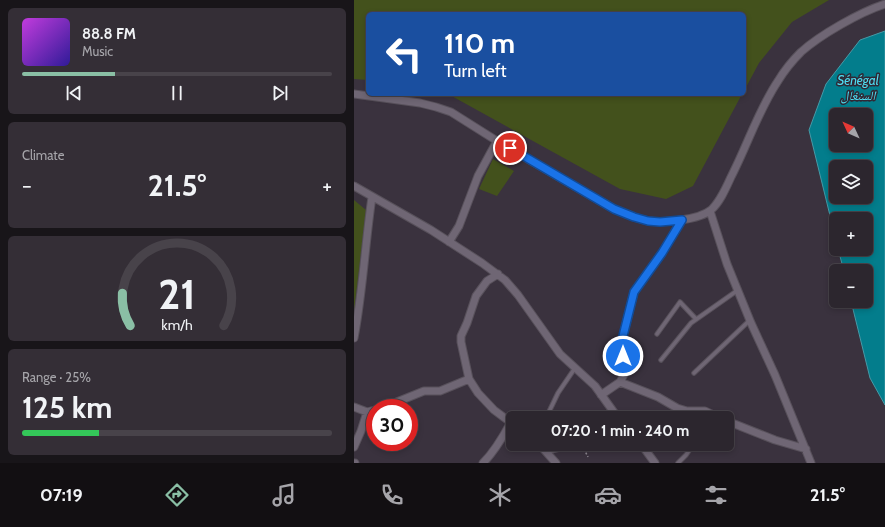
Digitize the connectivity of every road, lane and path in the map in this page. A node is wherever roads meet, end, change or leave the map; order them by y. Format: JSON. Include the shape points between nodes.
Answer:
{"nodes":[{"id":1,"x":885,"y":4,"type":"edge"},
{"id":2,"x":354,"y":94,"type":"edge"},
{"id":3,"x":366,"y":96,"type":"edge"},
{"id":4,"x":367,"y":96,"type":"edge"},
{"id":5,"x":497,"y":141,"type":"junction"},
{"id":6,"x":354,"y":186,"type":"edge"},
{"id":7,"x":372,"y":197,"type":"junction"},
{"id":8,"x":710,"y":211,"type":"junction"},
{"id":9,"x":682,"y":220,"type":"junction"},
{"id":10,"x":450,"y":242,"type":"junction"},
{"id":11,"x":498,"y":274,"type":"junction"},
{"id":12,"x":738,"y":290,"type":"junction"},
{"id":13,"x":696,"y":318,"type":"junction"},
{"id":14,"x":750,"y":320,"type":"junction"},
{"id":15,"x":657,"y":334,"type":"dead end"},
{"id":16,"x":354,"y":338,"type":"edge"},
{"id":17,"x":661,"y":360,"type":"dead end"},
{"id":18,"x":575,"y":368,"type":"junction"},
{"id":19,"x":694,"y":373,"type":"dead end"},
{"id":20,"x":469,"y":379,"type":"junction"},
{"id":21,"x":620,"y":382,"type":"junction"},
{"id":22,"x":601,"y":395,"type":"junction"},
{"id":23,"x":404,"y":399,"type":"edge"},
{"id":24,"x":354,"y":407,"type":"edge"},
{"id":25,"x":549,"y":411,"type":"edge"},
{"id":26,"x":612,"y":411,"type":"edge"},
{"id":27,"x":687,"y":411,"type":"edge"},
{"id":28,"x":366,"y":412,"type":"edge"},
{"id":29,"x":366,"y":415,"type":"edge"},
{"id":30,"x":506,"y":419,"type":"edge"},
{"id":31,"x":734,"y":424,"type":"edge"},
{"id":32,"x":506,"y":433,"type":"edge"},
{"id":33,"x":354,"y":447,"type":"edge"},
{"id":34,"x":806,"y":449,"type":"junction"},
{"id":35,"x":551,"y":451,"type":"edge"},
{"id":36,"x":585,"y":451,"type":"edge"},
{"id":37,"x":646,"y":451,"type":"edge"},
{"id":38,"x":689,"y":451,"type":"edge"},
{"id":39,"x":547,"y":452,"type":"joint"},
{"id":40,"x":588,"y":457,"type":"dead end"},
{"id":41,"x":483,"y":463,"type":"edge"},
{"id":42,"x":556,"y":463,"type":"edge"},
{"id":43,"x":655,"y":463,"type":"edge"},
{"id":44,"x":678,"y":463,"type":"edge"},
{"id":45,"x":811,"y":463,"type":"edge"}],
"edges":[{"from":1,"to":8,"type":"street","via":[[848,21],[814,42],[788,66],[766,102],[723,193]]},
{"from":2,"to":3,"type":"street"},
{"from":4,"to":5,"type":"street","via":[[436,107],[451,112]]},
{"from":5,"to":9,"type":"street","via":[[614,209],[648,221]]},
{"from":5,"to":10,"type":"street","via":[[478,176],[459,226]]},
{"from":6,"to":7,"type":"street"},
{"from":7,"to":10,"type":"street"},
{"from":7,"to":16,"type":"street"},
{"from":8,"to":9,"type":"street"},
{"from":8,"to":12,"type":"street"},
{"from":9,"to":21,"type":"street","via":[[634,292],[623,336],[623,356],[628,366]]},
{"from":10,"to":11,"type":"street"},
{"from":11,"to":18,"type":"street","via":[[518,296],[560,354]]},
{"from":11,"to":20,"type":"street","via":[[487,281],[476,296],[461,336]]},
{"from":12,"to":13,"type":"lane"},
{"from":12,"to":14,"type":"street"},
{"from":13,"to":15,"type":"lane","via":[[680,302]]},
{"from":13,"to":17,"type":"lane"},
{"from":14,"to":19,"type":"lane"},
{"from":14,"to":34,"type":"street"},
{"from":18,"to":22,"type":"street"},
{"from":18,"to":25,"type":"lane"},
{"from":20,"to":23,"type":"street","via":[[440,391],[424,391]]},
{"from":20,"to":30,"type":"street","via":[[478,393]]},
{"from":21,"to":22,"type":"street"},
{"from":21,"to":27,"type":"street"},
{"from":22,"to":26,"type":"street"},
{"from":24,"to":28,"type":"street"},
{"from":29,"to":33,"type":"street"},
{"from":31,"to":34,"type":"street"},
{"from":32,"to":41,"type":"street"},
{"from":34,"to":45,"type":"street"},
{"from":35,"to":39,"type":"lane"},
{"from":36,"to":40,"type":"path"},
{"from":37,"to":43,"type":"street"},
{"from":38,"to":44,"type":"lane"},
{"from":39,"to":42,"type":"street"}]}
